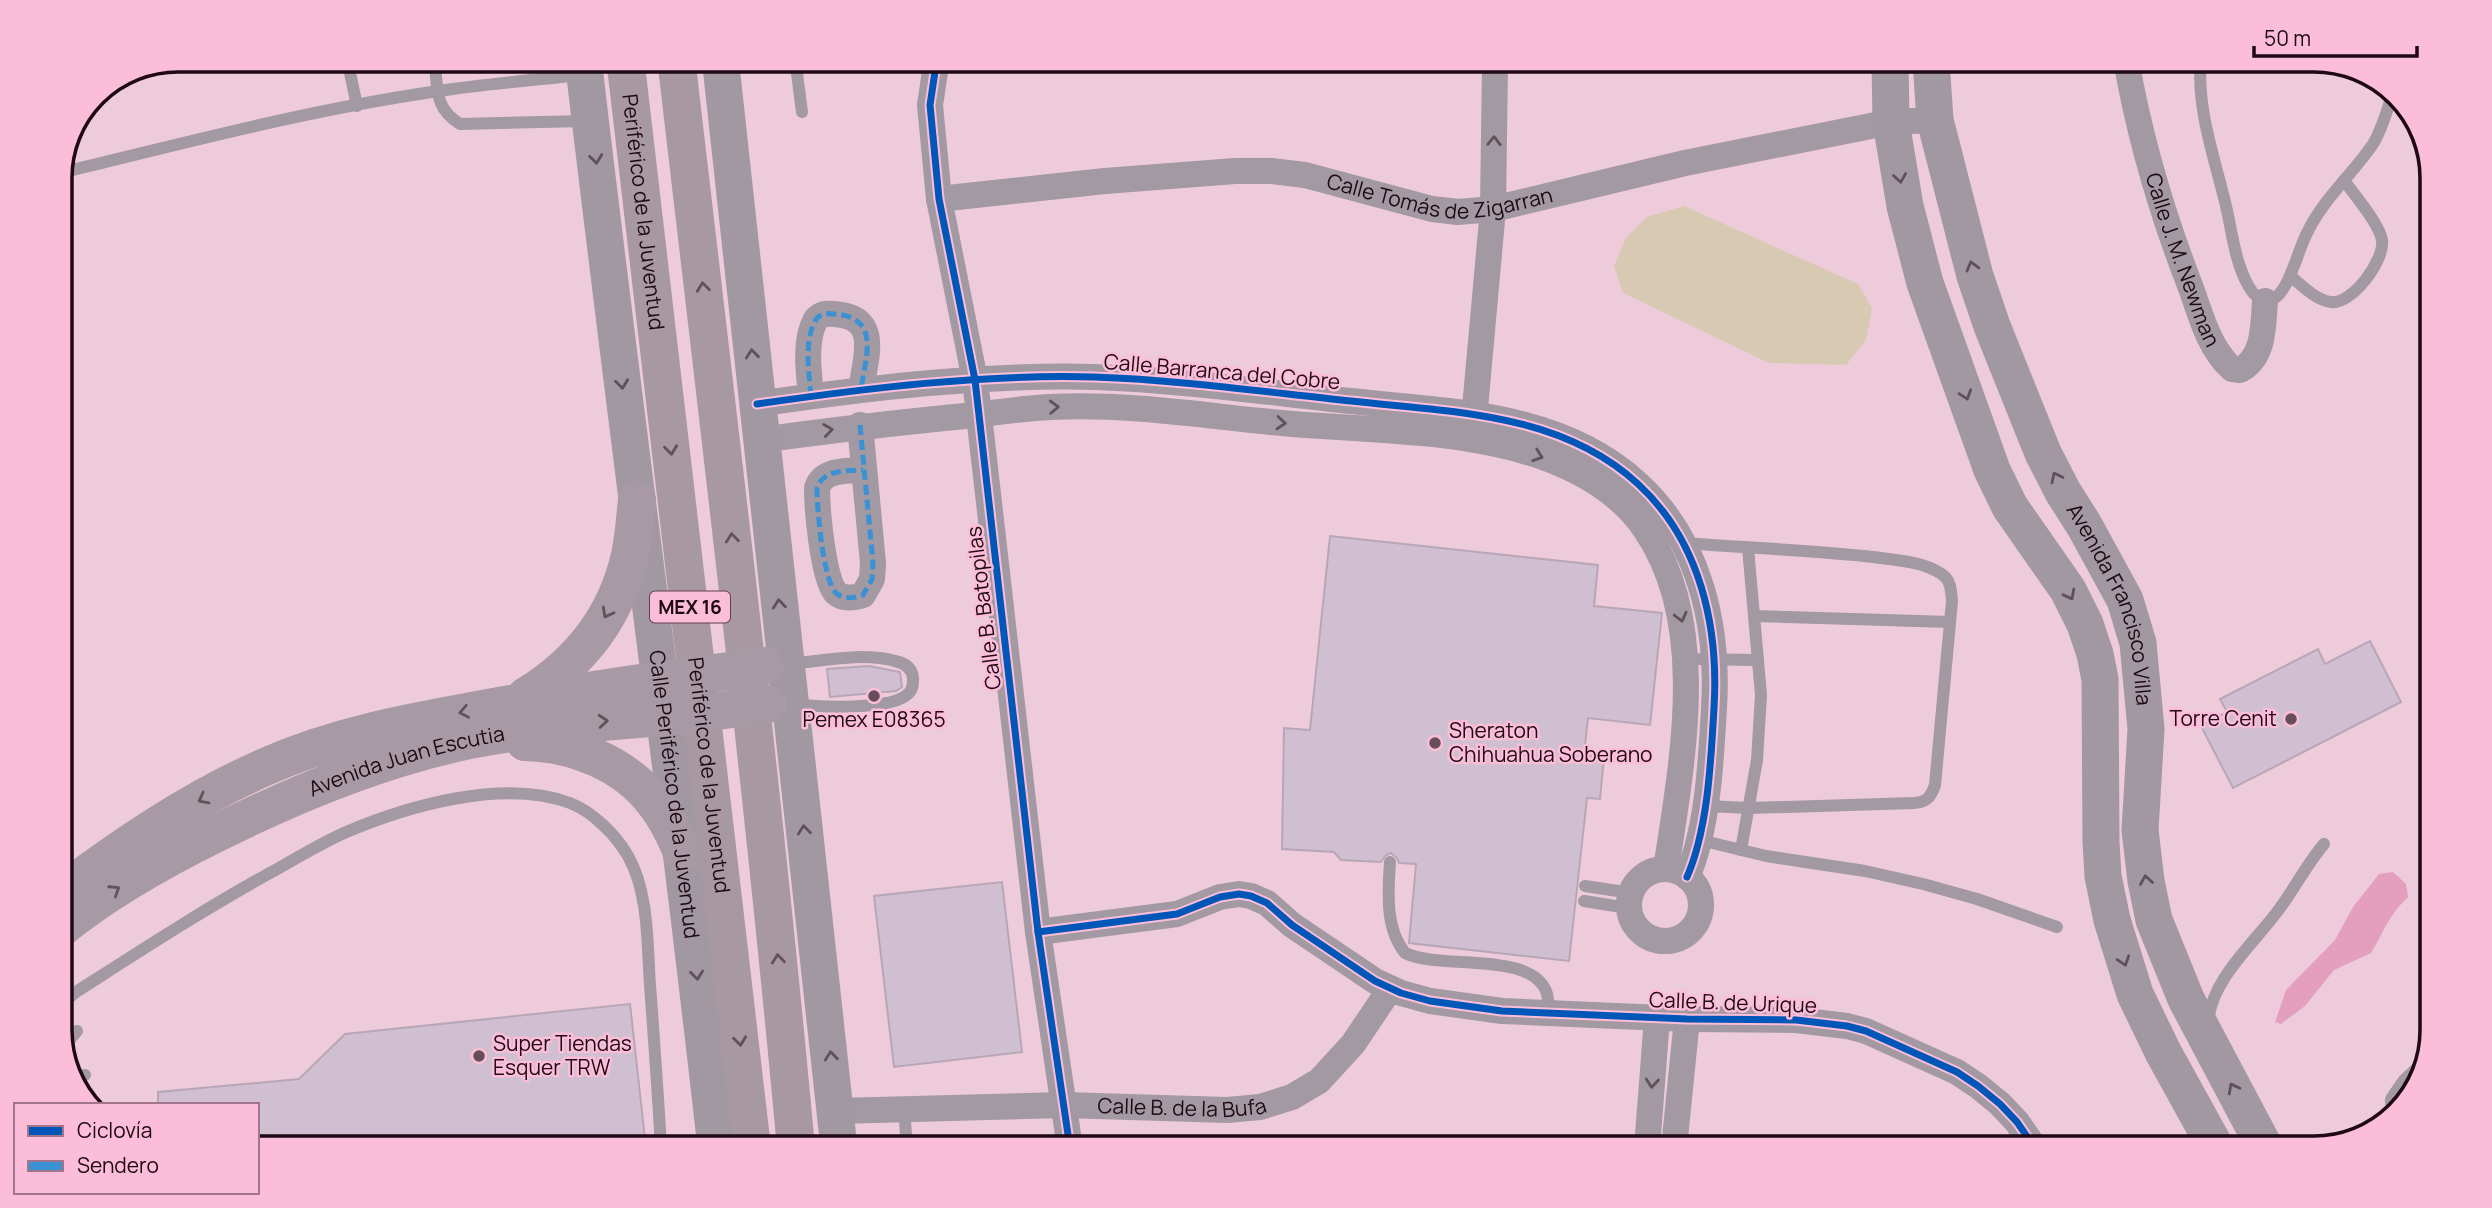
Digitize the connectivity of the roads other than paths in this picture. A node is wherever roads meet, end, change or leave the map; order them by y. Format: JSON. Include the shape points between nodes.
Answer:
{"nodes":[{"id":1,"x":350,"y":72,"type":"edge"},
{"id":2,"x":436,"y":72,"type":"edge"},
{"id":3,"x":570,"y":72,"type":"edge"},
{"id":4,"x":584,"y":72,"type":"edge"},
{"id":5,"x":627,"y":72,"type":"edge"},
{"id":6,"x":678,"y":72,"type":"edge"},
{"id":7,"x":722,"y":72,"type":"edge"},
{"id":8,"x":797,"y":72,"type":"edge"},
{"id":9,"x":935,"y":72,"type":"edge"},
{"id":10,"x":1495,"y":72,"type":"edge"},
{"id":11,"x":1890,"y":72,"type":"edge"},
{"id":12,"x":1932,"y":72,"type":"edge"},
{"id":13,"x":2128,"y":72,"type":"edge"},
{"id":14,"x":2201,"y":72,"type":"edge"},
{"id":15,"x":438,"y":91,"type":"junction"},
{"id":16,"x":2389,"y":103,"type":"edge"},
{"id":17,"x":357,"y":106,"type":"junction"},
{"id":18,"x":802,"y":112,"type":"dead end"},
{"id":19,"x":1935,"y":120,"type":"junction"},
{"id":20,"x":591,"y":121,"type":"junction"},
{"id":21,"x":1891,"y":122,"type":"junction"},
{"id":22,"x":72,"y":170,"type":"edge"},
{"id":23,"x":2344,"y":180,"type":"junction"},
{"id":24,"x":939,"y":199,"type":"junction"},
{"id":25,"x":1493,"y":209,"type":"junction"},
{"id":26,"x":2290,"y":276,"type":"junction"},
{"id":27,"x":2265,"y":301,"type":"junction"},
{"id":28,"x":975,"y":380,"type":"junction"},
{"id":29,"x":1153,"y":380,"type":"junction"},
{"id":30,"x":811,"y":396,"type":"junction"},
{"id":31,"x":757,"y":404,"type":"junction"},
{"id":32,"x":861,"y":407,"type":"junction"},
{"id":33,"x":1151,"y":410,"type":"junction"},
{"id":34,"x":979,"y":414,"type":"junction"},
{"id":35,"x":1473,"y":427,"type":"junction"},
{"id":36,"x":761,"y":440,"type":"junction"},
{"id":37,"x":863,"y":470,"type":"dead end"},
{"id":38,"x":1610,"y":477,"type":"junction"},
{"id":39,"x":637,"y":500,"type":"junction"},
{"id":40,"x":1685,"y":542,"type":"junction"},
{"id":41,"x":1748,"y":548,"type":"junction"},
{"id":42,"x":1755,"y":616,"type":"junction"},
{"id":43,"x":1950,"y":622,"type":"junction"},
{"id":44,"x":1716,"y":658,"type":"junction"},
{"id":45,"x":1686,"y":659,"type":"junction"},
{"id":46,"x":1758,"y":660,"type":"junction"},
{"id":47,"x":775,"y":665,"type":"junction"},
{"id":48,"x":670,"y":698,"type":"junction"},
{"id":49,"x":516,"y":703,"type":"junction"},
{"id":50,"x":779,"y":704,"type":"junction"},
{"id":51,"x":467,"y":741,"type":"junction"},
{"id":52,"x":240,"y":779,"type":"junction"},
{"id":53,"x":1704,"y":806,"type":"junction"},
{"id":54,"x":1750,"y":808,"type":"junction"},
{"id":55,"x":254,"y":814,"type":"junction"},
{"id":56,"x":1700,"y":840,"type":"junction"},
{"id":57,"x":2324,"y":844,"type":"dead end"},
{"id":58,"x":1741,"y":849,"type":"junction"},
{"id":59,"x":683,"y":854,"type":"junction"},
{"id":60,"x":1390,"y":862,"type":"dead end"},
{"id":61,"x":1676,"y":873,"type":"junction"},
{"id":62,"x":72,"y":884,"type":"edge"},
{"id":63,"x":1585,"y":886,"type":"dead end"},
{"id":64,"x":1630,"y":900,"type":"junction"},
{"id":65,"x":1584,"y":901,"type":"dead end"},
{"id":66,"x":72,"y":921,"type":"edge"},
{"id":67,"x":2057,"y":927,"type":"dead end"},
{"id":68,"x":1038,"y":932,"type":"junction"},
{"id":69,"x":1390,"y":989,"type":"junction"},
{"id":70,"x":72,"y":997,"type":"edge"},
{"id":71,"x":1548,"y":1012,"type":"junction"},
{"id":72,"x":1657,"y":1017,"type":"junction"},
{"id":73,"x":1687,"y":1019,"type":"junction"},
{"id":74,"x":77,"y":1031,"type":"dead end"},
{"id":75,"x":72,"y":1037,"type":"edge"},
{"id":76,"x":2207,"y":1041,"type":"junction"},
{"id":77,"x":1065,"y":1105,"type":"junction"},
{"id":78,"x":904,"y":1108,"type":"junction"},
{"id":79,"x":837,"y":1111,"type":"junction"},
{"id":80,"x":660,"y":1136,"type":"edge"},
{"id":81,"x":715,"y":1136,"type":"edge"},
{"id":82,"x":750,"y":1136,"type":"edge"},
{"id":83,"x":795,"y":1136,"type":"edge"},
{"id":84,"x":838,"y":1136,"type":"edge"},
{"id":85,"x":906,"y":1136,"type":"edge"},
{"id":86,"x":1069,"y":1136,"type":"edge"},
{"id":87,"x":1648,"y":1136,"type":"edge"},
{"id":88,"x":1675,"y":1136,"type":"edge"},
{"id":89,"x":2026,"y":1136,"type":"edge"},
{"id":90,"x":2209,"y":1136,"type":"edge"},
{"id":91,"x":2258,"y":1136,"type":"edge"}],
"edges":[{"from":1,"to":17,"type":"lane"},
{"from":2,"to":15,"type":"lane"},
{"from":3,"to":15,"type":"lane"},
{"from":4,"to":20,"type":"main road","name":"Calle Periférico de la Juventud"},
{"from":5,"to":82,"type":"highway","name":"Periférico de la Juventud","number":"MEX 16","one_way":true},
{"from":83,"to":6,"type":"highway","number":"MEX 16","one_way":true},
{"from":31,"to":7,"type":"main road","one_way":true},
{"from":8,"to":18,"type":"lane"},
{"from":9,"to":24,"type":"street","name":"Calle B. Batopilas","via":[[930,105]]},
{"from":25,"to":10,"type":"street","one_way":true},
{"from":11,"to":21,"type":"main road","name":"Avenida Francisco Villa"},
{"from":12,"to":19,"type":"main road","name":"Avenida Francisco Villa"},
{"from":13,"to":27,"type":"street","name":"Calle J. M. Newman","via":[[2153,181],[2175,247],[2206,330],[2232,369],[2240,370],[2254,359]]},
{"from":14,"to":27,"type":"lane","via":[[2205,115],[2239,263],[2250,289]]},
{"from":15,"to":17,"type":"lane"},
{"from":15,"to":20,"type":"lane","via":[[440,106],[460,124]]},
{"from":16,"to":23,"type":"lane","via":[[2374,142]]},
{"from":17,"to":22,"type":"lane"},
{"from":19,"to":21,"type":"street","name":"Calle Tomás de Zigarran"},
{"from":76,"to":19,"type":"main road","name":"Avenida Francisco Villa","one_way":true,"via":[[2171,967],[2146,881],[2140,831],[2146,729],[2138,643],[2124,600],[2043,453],[1992,326]]},
{"from":20,"to":39,"type":"main road","name":"Calle Periférico de la Juventud","one_way":true},
{"from":21,"to":25,"type":"street","name":"Calle Tomás de Zigarran","via":[[1685,163]]},
{"from":21,"to":90,"type":"main road","name":"Avenida Francisco Villa","one_way":true,"via":[[1905,206],[1925,283],[1992,470],[2010,507],[2068,590],[2095,654],[2100,679],[2103,876],[2112,919],[2135,994]]},
{"from":23,"to":26,"type":"lane","via":[[2308,230]]},
{"from":23,"to":26,"type":"lane","via":[[2382,239],[2371,272],[2339,302],[2322,300]]},
{"from":24,"to":25,"type":"street","name":"Calle Tomás de Zigarran","via":[[1105,181],[1271,171],[1305,175],[1432,209]]},
{"from":24,"to":28,"type":"street","name":"Calle B. Batopilas"},
{"from":25,"to":35,"type":"street"},
{"from":26,"to":27,"type":"lane","via":[[2280,296]]},
{"from":28,"to":29,"type":"street","name":"Calle Barranca del Cobre"},
{"from":28,"to":32,"type":"street","name":"Calle Barranca del Cobre"},
{"from":28,"to":34,"type":"street","name":"Calle B. Batopilas"},
{"from":29,"to":33,"type":"street"},
{"from":29,"to":35,"type":"street","name":"Calle Barranca del Cobre"},
{"from":30,"to":31,"type":"street","name":"Calle Barranca del Cobre"},
{"from":30,"to":32,"type":"street","name":"Calle Barranca del Cobre"},
{"from":30,"to":32,"type":"street","via":[[809,350],[816,320],[828,314],[851,316],[864,327]]},
{"from":31,"to":36,"type":"main road"},
{"from":32,"to":34,"type":"street","name":"Calle Barranca del Cobre"},
{"from":36,"to":32,"type":"street","name":"Calle Barranca del Cobre","one_way":true},
{"from":32,"to":37,"type":"street"},
{"from":34,"to":33,"type":"street","name":"Calle Barranca del Cobre","one_way":true,"via":[[1054,407]]},
{"from":33,"to":35,"type":"street","name":"Calle Barranca del Cobre","one_way":true},
{"from":34,"to":68,"type":"street","name":"Calle B. Batopilas"},
{"from":35,"to":38,"type":"street","via":[[1522,423],[1553,433],[1581,446]]},
{"from":47,"to":36,"type":"main road","one_way":true},
{"from":38,"to":40,"type":"street","via":[[1637,483]]},
{"from":38,"to":45,"type":"street","one_way":true,"via":[[1658,551],[1676,601]]},
{"from":39,"to":48,"type":"main road","name":"Calle Periférico de la Juventud"},
{"from":39,"to":49,"type":"main road","one_way":true,"via":[[622,582],[596,632],[567,668]]},
{"from":40,"to":41,"type":"lane"},
{"from":40,"to":44,"type":"street","via":[[1702,584]]},
{"from":41,"to":42,"type":"lane"},
{"from":41,"to":43,"type":"lane","via":[[1836,553],[1928,567],[1948,579]]},
{"from":42,"to":43,"type":"lane"},
{"from":42,"to":46,"type":"lane"},
{"from":43,"to":54,"type":"lane","via":[[1935,785],[1930,797],[1920,803]]},
{"from":44,"to":45,"type":"lane"},
{"from":44,"to":46,"type":"lane"},
{"from":44,"to":53,"type":"street"},
{"from":45,"to":61,"type":"street"},
{"from":46,"to":54,"type":"lane","via":[[1760,728]]},
{"from":47,"to":48,"type":"main road","name":"Avenida Juan Escutia","bridge":true},
{"from":47,"to":50,"type":"main road"},
{"from":47,"to":50,"type":"lane","via":[[881,658],[906,665],[913,678],[912,690],[895,701],[831,708]]},
{"from":48,"to":49,"type":"main road","name":"Avenida Juan Escutia","via":[[593,689]]},
{"from":48,"to":50,"type":"main road","name":"Avenida Juan Escutia","bridge":true},
{"from":51,"to":48,"type":"main road","name":"Avenida Juan Escutia","one_way":true},
{"from":48,"to":59,"type":"main road","name":"Calle Periférico de la Juventud"},
{"from":49,"to":52,"type":"main road","name":"Avenida Juan Escutia","one_way":true,"via":[[381,729]]},
{"from":79,"to":50,"type":"main road","one_way":true},
{"from":51,"to":55,"type":"main road","name":"Avenida Juan Escutia","via":[[356,773]]},
{"from":51,"to":59,"type":"main road","via":[[542,743],[609,764],[654,802]]},
{"from":52,"to":55,"type":"main road"},
{"from":52,"to":62,"type":"main road","name":"Avenida Juan Escutia","one_way":true,"via":[[152,829]]},
{"from":53,"to":54,"type":"lane"},
{"from":53,"to":56,"type":"street"},
{"from":54,"to":58,"type":"lane"},
{"from":66,"to":55,"type":"main road","name":"Avenida Juan Escutia","one_way":true,"via":[[152,866]]},
{"from":56,"to":58,"type":"lane"},
{"from":56,"to":61,"type":"street"},
{"from":57,"to":76,"type":"lane","via":[[2228,974],[2209,1012]]},
{"from":58,"to":67,"type":"lane","via":[[1923,884]]},
{"from":59,"to":81,"type":"main road","name":"Calle Periférico de la Juventud","one_way":true},
{"from":60,"to":71,"type":"lane","via":[[1390,919],[1405,953],[1428,961],[1512,967],[1546,989]]},
{"from":61,"to":64,"type":"street","via":[[1647,874]]},
{"from":61,"to":64,"type":"street","via":[[1699,893],[1701,903],[1696,922],[1682,937],[1652,939],[1636,927]]},
{"from":63,"to":64,"type":"lane"},
{"from":64,"to":65,"type":"lane"},
{"from":68,"to":69,"type":"street","name":"Calle B. de Urique","via":[[1177,915],[1239,894],[1267,903],[1292,925]]},
{"from":68,"to":77,"type":"street","name":"Calle B. Batopilas"},
{"from":69,"to":71,"type":"street","name":"Calle B. de Urique","via":[[1430,1001]]},
{"from":69,"to":77,"type":"street","name":"Calle B. de la Bufa","via":[[1353,1044],[1319,1081],[1292,1097],[1260,1107],[1227,1110]]},
{"from":70,"to":80,"type":"lane","via":[[239,890],[343,834],[386,817],[493,793],[571,803],[617,839],[639,883],[646,922]]},
{"from":71,"to":72,"type":"street","name":"Calle B. de Urique"},
{"from":72,"to":73,"type":"street","name":"Calle B. de Urique"},
{"from":72,"to":87,"type":"street","one_way":true},
{"from":73,"to":88,"type":"street"},
{"from":73,"to":89,"type":"street","name":"Calle B. de Urique","via":[[1796,1020],[1866,1031],[1957,1072],[2009,1113]]},
{"from":74,"to":75,"type":"lane"},
{"from":91,"to":76,"type":"main road","name":"Avenida Francisco Villa","one_way":true},
{"from":77,"to":78,"type":"street","name":"Calle B. de la Bufa"},
{"from":77,"to":86,"type":"street","name":"Calle B. Batopilas"},
{"from":78,"to":79,"type":"street","name":"Calle B. de la Bufa"},
{"from":78,"to":85,"type":"lane"},
{"from":79,"to":84,"type":"main road"}]}
